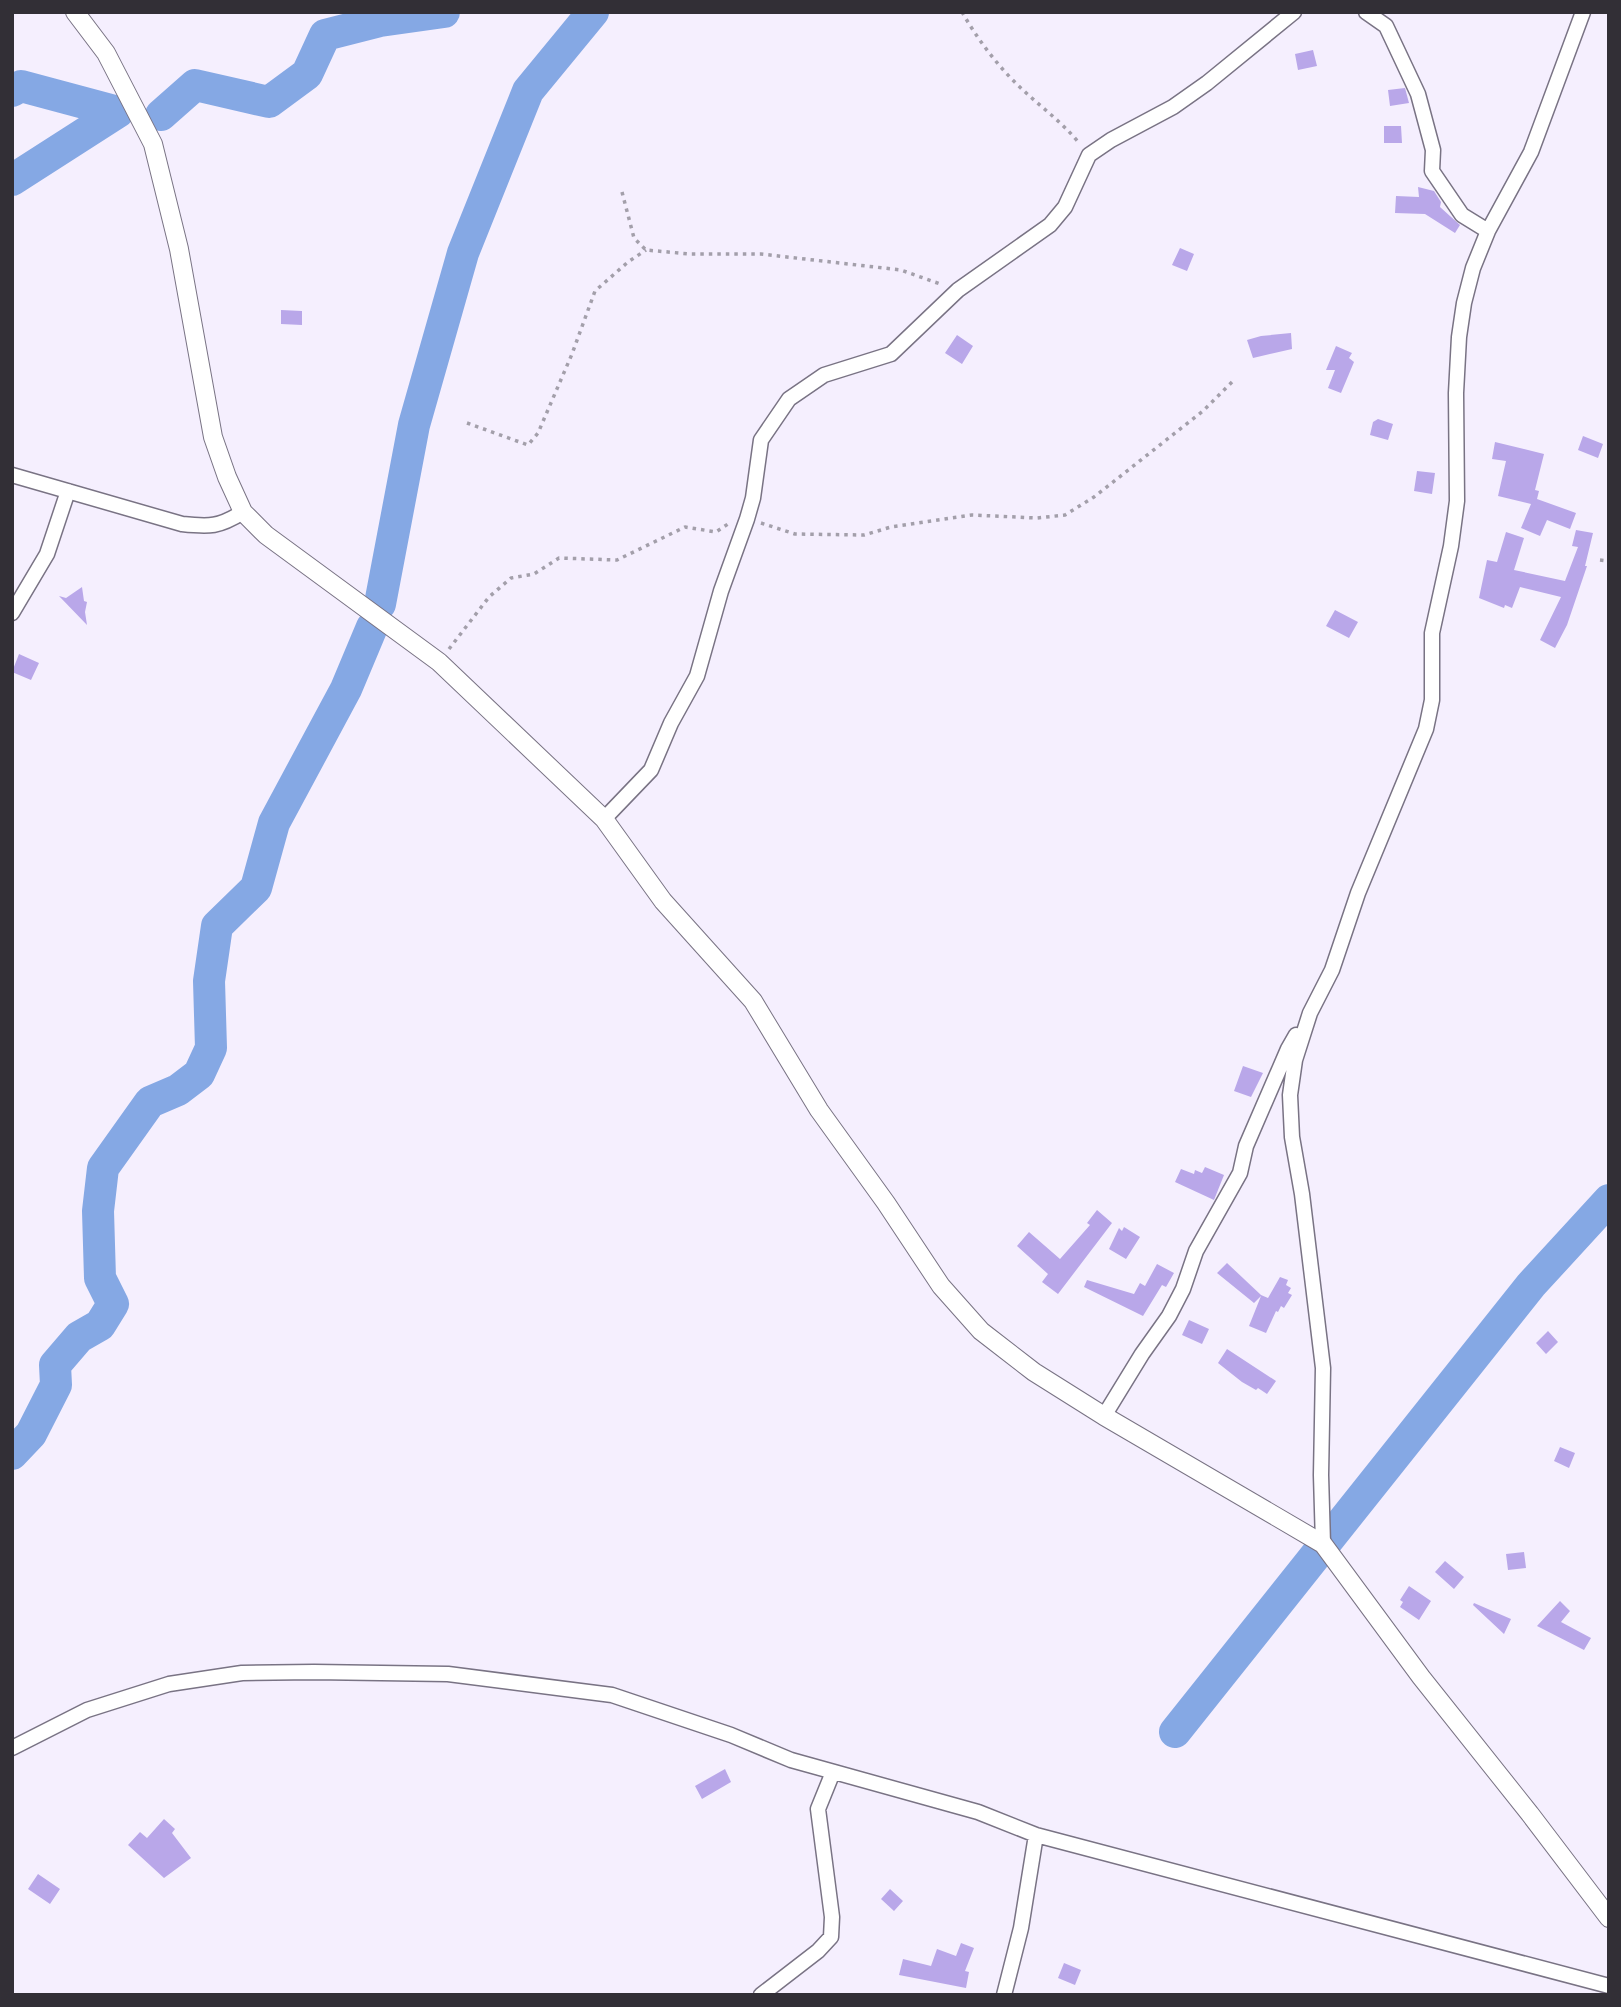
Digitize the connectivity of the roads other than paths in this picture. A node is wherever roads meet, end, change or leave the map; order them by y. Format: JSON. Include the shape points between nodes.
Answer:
{"nodes":[{"id":1,"x":75,"y":12,"type":"edge"},
{"id":2,"x":1294,"y":12,"type":"edge"},
{"id":3,"x":1366,"y":12,"type":"edge"},
{"id":4,"x":1583,"y":12,"type":"edge"},
{"id":5,"x":1488,"y":231,"type":"junction"},
{"id":6,"x":12,"y":475,"type":"edge"},
{"id":7,"x":68,"y":491,"type":"junction"},
{"id":8,"x":243,"y":512,"type":"junction"},
{"id":9,"x":12,"y":613,"type":"edge"},
{"id":10,"x":604,"y":819,"type":"junction"},
{"id":11,"x":1310,"y":1013,"type":"junction"},
{"id":12,"x":1104,"y":1416,"type":"junction"},
{"id":13,"x":1322,"y":1544,"type":"junction"},
{"id":14,"x":12,"y":1748,"type":"edge"},
{"id":15,"x":833,"y":1772,"type":"junction"},
{"id":16,"x":1036,"y":1835,"type":"junction"},
{"id":17,"x":1609,"y":1918,"type":"edge"},
{"id":18,"x":1609,"y":1986,"type":"edge"},
{"id":19,"x":761,"y":1995,"type":"edge"},
{"id":20,"x":1004,"y":1995,"type":"edge"}],
"edges":[{"from":1,"to":8,"type":"street","via":[[106,53],[153,144],[179,249],[213,437]]},
{"from":2,"to":10,"type":"street","via":[[1184,99],[1089,155],[1065,207],[1050,225],[958,290],[891,354],[824,375],[789,399],[761,440],[753,498],[697,676],[651,769]]},
{"from":3,"to":5,"type":"street","via":[[1386,26],[1418,94],[1433,150],[1432,172],[1462,215]]},
{"from":4,"to":5,"type":"street","via":[[1531,152]]},
{"from":5,"to":11,"type":"street","via":[[1473,268],[1460,337],[1457,501],[1432,633],[1432,700],[1426,729],[1358,893],[1332,970]]},
{"from":6,"to":7,"type":"street"},
{"from":7,"to":8,"type":"street","via":[[182,524],[223,524]]},
{"from":7,"to":9,"type":"street","via":[[47,554]]},
{"from":8,"to":10,"type":"street","via":[[266,535],[439,662]]},
{"from":10,"to":12,"type":"street","via":[[663,901],[753,1001],[819,1110],[941,1286],[981,1331],[1034,1372]]},
{"from":11,"to":12,"type":"street","via":[[1288,1049],[1246,1146],[1240,1173],[1196,1251],[1179,1298]]},
{"from":11,"to":13,"type":"street","via":[[1290,1095],[1323,1368]]},
{"from":12,"to":13,"type":"street"},
{"from":13,"to":17,"type":"street"},
{"from":14,"to":15,"type":"street","via":[[87,1710],[169,1684],[242,1674],[448,1674],[612,1695]]},
{"from":15,"to":16,"type":"street","via":[[978,1812]]},
{"from":15,"to":19,"type":"street","via":[[818,1810],[831,1937]]},
{"from":16,"to":18,"type":"street"},
{"from":16,"to":20,"type":"street"}]}
